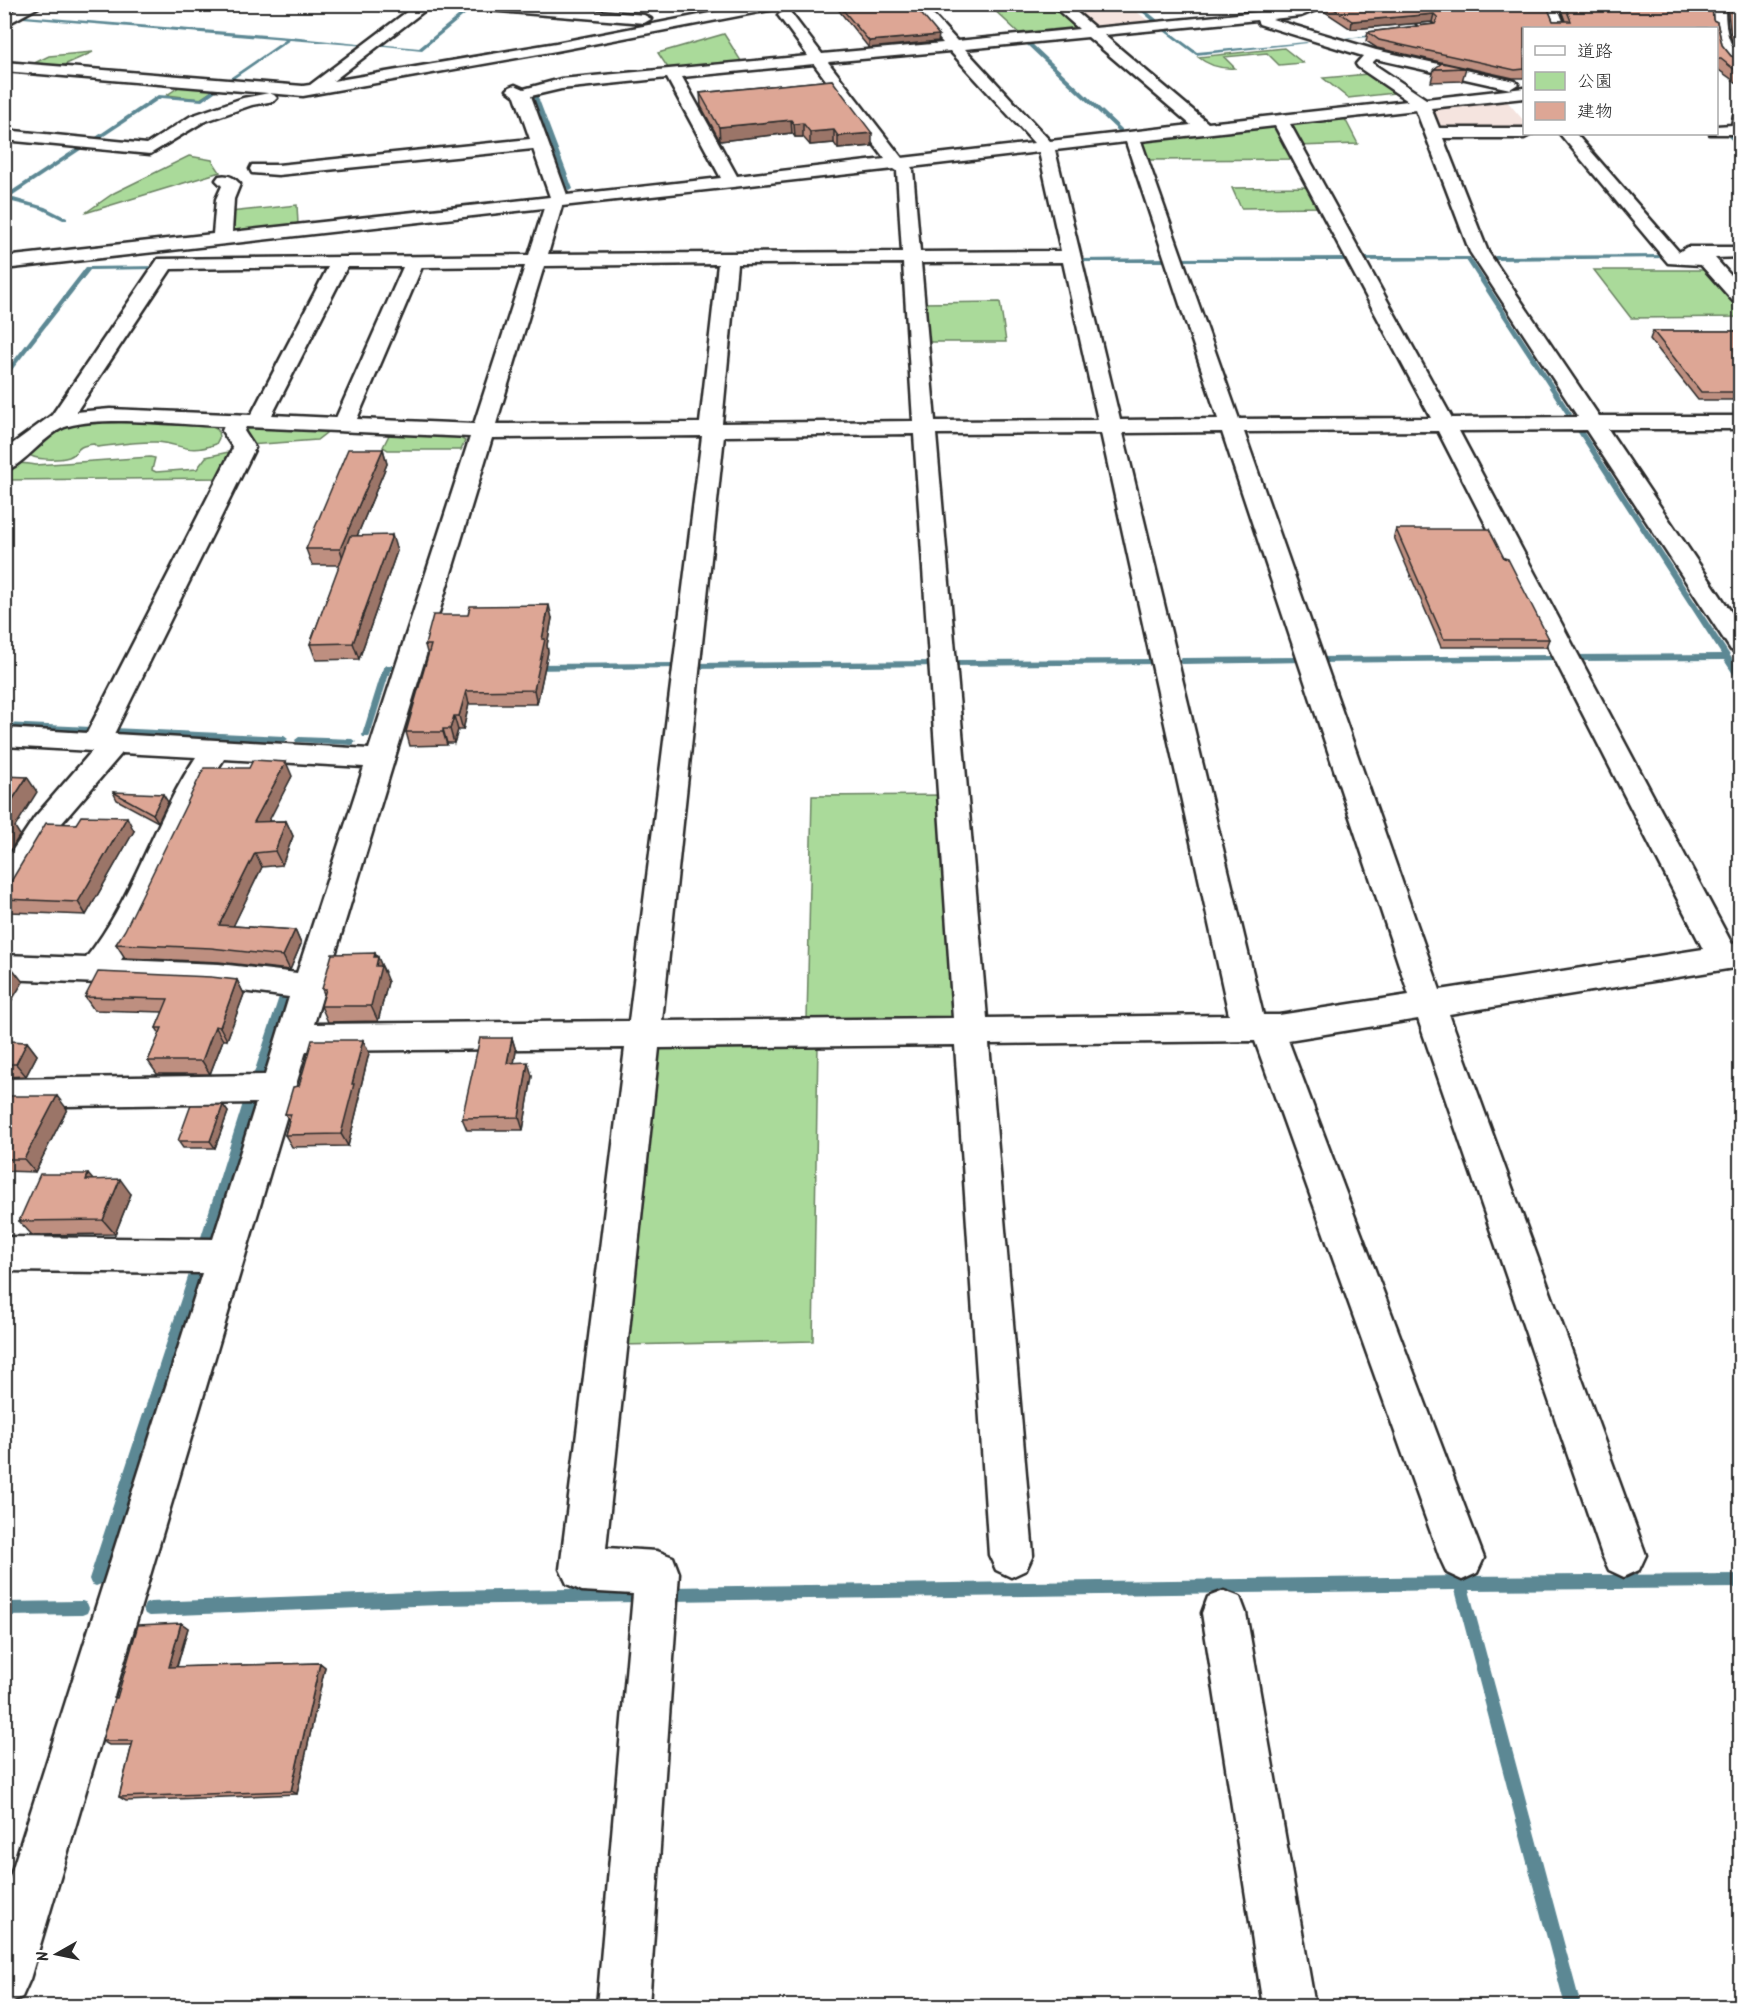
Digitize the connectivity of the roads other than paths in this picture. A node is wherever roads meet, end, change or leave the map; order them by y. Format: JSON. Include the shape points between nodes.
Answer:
{"nodes":[{"id":1,"x":38,"y":4,"type":"edge"},
{"id":2,"x":426,"y":4,"type":"edge"},
{"id":3,"x":463,"y":4,"type":"edge"},
{"id":4,"x":915,"y":4,"type":"edge"},
{"id":5,"x":1058,"y":4,"type":"edge"},
{"id":6,"x":1214,"y":4,"type":"edge"},
{"id":7,"x":1324,"y":4,"type":"edge"},
{"id":8,"x":1408,"y":4,"type":"edge"},
{"id":9,"x":1549,"y":4,"type":"edge"},
{"id":10,"x":1718,"y":4,"type":"edge"},
{"id":11,"x":783,"y":10,"type":"edge"},
{"id":12,"x":1250,"y":16,"type":"junction"},
{"id":13,"x":4,"y":22,"type":"edge"},
{"id":14,"x":684,"y":22,"type":"junction"},
{"id":15,"x":1559,"y":27,"type":"edge"},
{"id":16,"x":1415,"y":29,"type":"edge"},
{"id":17,"x":1090,"y":31,"type":"junction"},
{"id":18,"x":1356,"y":35,"type":"dead end"},
{"id":19,"x":1320,"y":39,"type":"junction"},
{"id":20,"x":953,"y":45,"type":"junction"},
{"id":21,"x":1373,"y":54,"type":"junction"},
{"id":22,"x":818,"y":58,"type":"junction"},
{"id":23,"x":1740,"y":63,"type":"edge"},
{"id":24,"x":4,"y":66,"type":"edge"},
{"id":25,"x":1740,"y":69,"type":"edge"},
{"id":26,"x":51,"y":70,"type":"junction"},
{"id":27,"x":1725,"y":70,"type":"edge"},
{"id":28,"x":672,"y":73,"type":"junction"},
{"id":29,"x":23,"y":82,"type":"dead end"},
{"id":30,"x":1523,"y":87,"type":"edge"},
{"id":31,"x":308,"y":91,"type":"junction"},
{"id":32,"x":1523,"y":93,"type":"edge"},
{"id":33,"x":1422,"y":104,"type":"junction"},
{"id":34,"x":1718,"y":115,"type":"edge"},
{"id":35,"x":1740,"y":118,"type":"edge"},
{"id":36,"x":1280,"y":120,"type":"junction"},
{"id":37,"x":1205,"y":129,"type":"junction"},
{"id":38,"x":1718,"y":131,"type":"edge"},
{"id":39,"x":1718,"y":132,"type":"edge"},
{"id":40,"x":1523,"y":133,"type":"edge"},
{"id":41,"x":1433,"y":134,"type":"junction"},
{"id":42,"x":4,"y":135,"type":"edge"},
{"id":43,"x":1569,"y":135,"type":"edge"},
{"id":44,"x":1132,"y":137,"type":"junction"},
{"id":45,"x":540,"y":143,"type":"junction"},
{"id":46,"x":1046,"y":146,"type":"junction"},
{"id":47,"x":1733,"y":147,"type":"dead end"},
{"id":48,"x":899,"y":163,"type":"junction"},
{"id":49,"x":258,"y":169,"type":"dead end"},
{"id":50,"x":225,"y":180,"type":"dead end"},
{"id":51,"x":731,"y":181,"type":"junction"},
{"id":52,"x":557,"y":201,"type":"junction"},
{"id":53,"x":222,"y":238,"type":"junction"},
{"id":54,"x":99,"y":252,"type":"junction"},
{"id":55,"x":1740,"y":252,"type":"edge"},
{"id":56,"x":1671,"y":253,"type":"junction"},
{"id":57,"x":1072,"y":256,"type":"junction"},
{"id":58,"x":912,"y":258,"type":"junction"},
{"id":59,"x":728,"y":259,"type":"junction"},
{"id":60,"x":536,"y":260,"type":"junction"},
{"id":61,"x":416,"y":261,"type":"junction"},
{"id":62,"x":4,"y":262,"type":"edge"},
{"id":63,"x":340,"y":262,"type":"junction"},
{"id":64,"x":165,"y":263,"type":"junction"},
{"id":65,"x":1740,"y":297,"type":"edge"},
{"id":66,"x":60,"y":420,"type":"junction"},
{"id":67,"x":248,"y":421,"type":"junction"},
{"id":68,"x":1740,"y":422,"type":"edge"},
{"id":69,"x":1593,"y":423,"type":"junction"},
{"id":70,"x":1445,"y":424,"type":"junction"},
{"id":71,"x":345,"y":425,"type":"junction"},
{"id":72,"x":1111,"y":426,"type":"junction"},
{"id":73,"x":1231,"y":426,"type":"junction"},
{"id":74,"x":925,"y":428,"type":"junction"},
{"id":75,"x":712,"y":429,"type":"junction"},
{"id":76,"x":483,"y":430,"type":"junction"},
{"id":77,"x":7,"y":458,"type":"edge"},
{"id":78,"x":1740,"y":644,"type":"edge"},
{"id":79,"x":4,"y":737,"type":"edge"},
{"id":80,"x":105,"y":742,"type":"junction"},
{"id":81,"x":216,"y":749,"type":"junction"},
{"id":82,"x":381,"y":759,"type":"junction"},
{"id":83,"x":4,"y":889,"type":"edge"},
{"id":84,"x":1733,"y":962,"type":"edge"},
{"id":85,"x":4,"y":968,"type":"edge"},
{"id":86,"x":94,"y":971,"type":"junction"},
{"id":87,"x":309,"y":987,"type":"junction"},
{"id":88,"x":1429,"y":1004,"type":"junction"},
{"id":89,"x":1258,"y":1028,"type":"junction"},
{"id":90,"x":971,"y":1032,"type":"junction"},
{"id":91,"x":643,"y":1036,"type":"junction"},
{"id":92,"x":294,"y":1038,"type":"junction"},
{"id":93,"x":278,"y":1089,"type":"junction"},
{"id":94,"x":4,"y":1093,"type":"edge"},
{"id":95,"x":4,"y":1254,"type":"edge"},
{"id":96,"x":226,"y":1256,"type":"junction"},
{"id":97,"x":1011,"y":1555,"type":"dead end"},
{"id":98,"x":1624,"y":1555,"type":"dead end"},
{"id":99,"x":1461,"y":1558,"type":"dead end"},
{"id":100,"x":1224,"y":1613,"type":"dead end"},
{"id":101,"x":4,"y":1979,"type":"edge"},
{"id":102,"x":623,"y":2007,"type":"edge"},
{"id":103,"x":1289,"y":2007,"type":"edge"}],
"edges":[{"from":1,"to":13,"type":"street"},
{"from":2,"to":31,"type":"street"},
{"from":3,"to":14,"type":"street"},
{"from":4,"to":20,"type":"street"},
{"from":5,"to":17,"type":"street"},
{"from":6,"to":12,"type":"street"},
{"from":7,"to":12,"type":"street","via":[[1301,12]]},
{"from":8,"to":16,"type":"street","via":[[1427,27]]},
{"from":9,"to":15,"type":"street"},
{"from":10,"to":23,"type":"street","via":[[1718,30],[1733,59]]},
{"from":11,"to":14,"type":"street"},
{"from":11,"to":22,"type":"street"},
{"from":12,"to":17,"type":"street"},
{"from":12,"to":19,"type":"street"},
{"from":14,"to":31,"type":"street"},
{"from":17,"to":20,"type":"street"},
{"from":17,"to":37,"type":"street"},
{"from":18,"to":19,"type":"street"},
{"from":19,"to":21,"type":"street"},
{"from":20,"to":22,"type":"street"},
{"from":20,"to":46,"type":"street"},
{"from":21,"to":30,"type":"street"},
{"from":21,"to":33,"type":"street","via":[[1363,64]]},
{"from":22,"to":28,"type":"street"},
{"from":22,"to":48,"type":"street"},
{"from":24,"to":26,"type":"street"},
{"from":25,"to":27,"type":"street"},
{"from":26,"to":29,"type":"street"},
{"from":26,"to":31,"type":"street"},
{"from":28,"to":45,"type":"street","via":[[519,92]]},
{"from":28,"to":51,"type":"street"},
{"from":31,"to":42,"type":"street","via":[[217,111],[150,148]]},
{"from":32,"to":33,"type":"street"},
{"from":33,"to":36,"type":"street"},
{"from":33,"to":41,"type":"street"},
{"from":34,"to":35,"type":"street"},
{"from":35,"to":38,"type":"street","via":[[1740,129]]},
{"from":36,"to":37,"type":"street"},
{"from":36,"to":70,"type":"street"},
{"from":37,"to":44,"type":"street"},
{"from":39,"to":47,"type":"street"},
{"from":40,"to":41,"type":"street"},
{"from":41,"to":69,"type":"street","via":[[1479,252]]},
{"from":43,"to":56,"type":"street"},
{"from":44,"to":46,"type":"street"},
{"from":44,"to":73,"type":"street"},
{"from":45,"to":49,"type":"street"},
{"from":45,"to":52,"type":"street"},
{"from":46,"to":48,"type":"street"},
{"from":46,"to":57,"type":"street"},
{"from":48,"to":51,"type":"street"},
{"from":48,"to":58,"type":"street","via":[[905,170]]},
{"from":50,"to":53,"type":"street","via":[[231,184],[225,199]]},
{"from":51,"to":52,"type":"street"},
{"from":52,"to":53,"type":"street"},
{"from":52,"to":60,"type":"street"},
{"from":53,"to":54,"type":"street"},
{"from":54,"to":62,"type":"street"},
{"from":54,"to":64,"type":"street","via":[[92,263]]},
{"from":55,"to":56,"type":"street"},
{"from":56,"to":65,"type":"street","via":[[1675,259],[1706,259]]},
{"from":57,"to":58,"type":"street"},
{"from":57,"to":72,"type":"street"},
{"from":58,"to":59,"type":"street"},
{"from":58,"to":74,"type":"street"},
{"from":59,"to":60,"type":"street"},
{"from":59,"to":75,"type":"street"},
{"from":60,"to":61,"type":"street"},
{"from":60,"to":76,"type":"street"},
{"from":61,"to":63,"type":"street"},
{"from":61,"to":71,"type":"street"},
{"from":63,"to":64,"type":"street"},
{"from":63,"to":67,"type":"street"},
{"from":64,"to":66,"type":"street"},
{"from":66,"to":67,"type":"street","via":[[110,415]]},
{"from":66,"to":77,"type":"street"},
{"from":67,"to":71,"type":"street"},
{"from":67,"to":80,"type":"street","via":[[233,431],[244,448]]},
{"from":68,"to":69,"type":"street"},
{"from":69,"to":70,"type":"street"},
{"from":69,"to":78,"type":"street"},
{"from":70,"to":73,"type":"street"},
{"from":70,"to":84,"type":"street"},
{"from":71,"to":76,"type":"street"},
{"from":72,"to":73,"type":"street"},
{"from":72,"to":74,"type":"street"},
{"from":72,"to":89,"type":"street"},
{"from":73,"to":88,"type":"street"},
{"from":74,"to":75,"type":"street"},
{"from":74,"to":90,"type":"street"},
{"from":75,"to":76,"type":"street"},
{"from":75,"to":91,"type":"street"},
{"from":76,"to":82,"type":"street"},
{"from":79,"to":80,"type":"street"},
{"from":80,"to":81,"type":"street"},
{"from":80,"to":83,"type":"street","via":[[45,824]]},
{"from":81,"to":82,"type":"street"},
{"from":81,"to":86,"type":"street","via":[[190,789],[116,943]]},
{"from":82,"to":87,"type":"street"},
{"from":84,"to":88,"type":"street"},
{"from":85,"to":86,"type":"street"},
{"from":86,"to":87,"type":"street","via":[[219,976]]},
{"from":87,"to":92,"type":"street"},
{"from":88,"to":89,"type":"street","via":[[1280,1028]]},
{"from":88,"to":98,"type":"street"},
{"from":89,"to":90,"type":"street"},
{"from":89,"to":99,"type":"street"},
{"from":90,"to":91,"type":"street"},
{"from":90,"to":97,"type":"street"},
{"from":91,"to":92,"type":"street"},
{"from":91,"to":102,"type":"street","via":[[582,1569],[657,1573]]},
{"from":92,"to":93,"type":"street"},
{"from":93,"to":94,"type":"street"},
{"from":93,"to":96,"type":"street"},
{"from":95,"to":96,"type":"street"},
{"from":96,"to":101,"type":"street"},
{"from":100,"to":103,"type":"street"}]}
